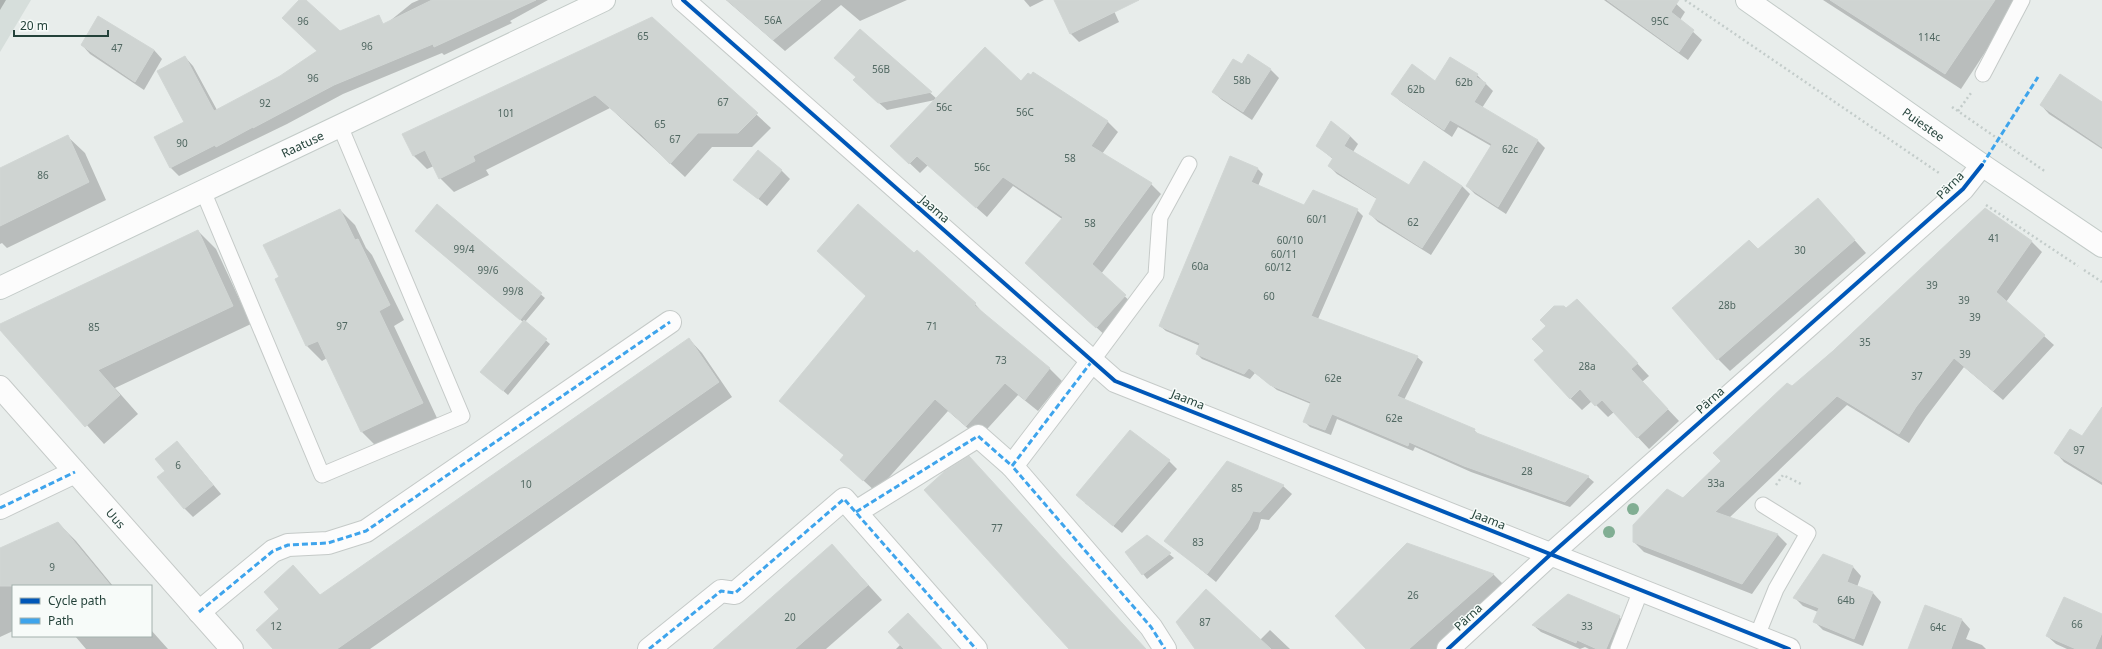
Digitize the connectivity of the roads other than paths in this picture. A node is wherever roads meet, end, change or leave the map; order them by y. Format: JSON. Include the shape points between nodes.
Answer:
{"nodes":[{"id":1,"x":604,"y":0,"type":"edge"},
{"id":2,"x":683,"y":0,"type":"edge"},
{"id":3,"x":1747,"y":0,"type":"edge"},
{"id":4,"x":2022,"y":0,"type":"edge"},
{"id":5,"x":1983,"y":74,"type":"dead end"},
{"id":6,"x":340,"y":126,"type":"junction"},
{"id":7,"x":1190,"y":164,"type":"dead end"},
{"id":8,"x":1982,"y":165,"type":"junction"},
{"id":9,"x":202,"y":191,"type":"junction"},
{"id":10,"x":2102,"y":246,"type":"edge"},
{"id":11,"x":0,"y":288,"type":"edge"},
{"id":12,"x":670,"y":322,"type":"dead end"},
{"id":13,"x":1092,"y":361,"type":"junction"},
{"id":14,"x":0,"y":387,"type":"edge"},
{"id":15,"x":1012,"y":466,"type":"junction"},
{"id":16,"x":75,"y":472,"type":"junction"},
{"id":17,"x":1763,"y":505,"type":"dead end"},
{"id":18,"x":0,"y":508,"type":"edge"},
{"id":19,"x":856,"y":512,"type":"junction"},
{"id":20,"x":1551,"y":554,"type":"junction"},
{"id":21,"x":1641,"y":590,"type":"junction"},
{"id":22,"x":199,"y":612,"type":"junction"},
{"id":23,"x":1757,"y":636,"type":"junction"},
{"id":24,"x":232,"y":649,"type":"edge"},
{"id":25,"x":649,"y":649,"type":"edge"},
{"id":26,"x":976,"y":649,"type":"edge"},
{"id":27,"x":1165,"y":649,"type":"edge"},
{"id":28,"x":1448,"y":649,"type":"edge"},
{"id":29,"x":1618,"y":649,"type":"edge"},
{"id":30,"x":1789,"y":649,"type":"edge"}],
"edges":[{"from":1,"to":6,"type":"street","name":"Raatuse"},
{"from":2,"to":13,"type":"street","name":"Jaama"},
{"from":3,"to":8,"type":"street","name":"Puiestee"},
{"from":4,"to":5,"type":"lane"},
{"from":6,"to":9,"type":"street","name":"Raatuse"},
{"from":6,"to":9,"type":"lane","via":[[462,416],[322,475]]},
{"from":7,"to":13,"type":"lane","via":[[1160,216],[1156,276]]},
{"from":8,"to":10,"type":"street","name":"Puiestee"},
{"from":8,"to":20,"type":"street","name":"Pärna","via":[[1962,189]]},
{"from":9,"to":11,"type":"street","name":"Raatuse"},
{"from":12,"to":22,"type":"street","via":[[366,531],[328,543],[288,545],[273,551]]},
{"from":13,"to":15,"type":"street"},
{"from":13,"to":20,"type":"street","name":"Jaama","via":[[1115,381]]},
{"from":14,"to":16,"type":"street","name":"Uus"},
{"from":15,"to":19,"type":"street","via":[[978,436]]},
{"from":15,"to":27,"type":"street","via":[[1151,627]]},
{"from":16,"to":18,"type":"street"},
{"from":16,"to":22,"type":"street","name":"Uus"},
{"from":17,"to":23,"type":"lane","via":[[1808,533],[1776,589]]},
{"from":19,"to":25,"type":"street","via":[[844,499],[735,593],[721,591]]},
{"from":19,"to":26,"type":"street"},
{"from":20,"to":21,"type":"street","name":"Jaama"},
{"from":20,"to":28,"type":"street","name":"Pärna"},
{"from":21,"to":23,"type":"street","name":"Jaama"},
{"from":21,"to":29,"type":"lane"},
{"from":22,"to":24,"type":"street","name":"Uus"},
{"from":23,"to":30,"type":"street","name":"Jaama"}]}
